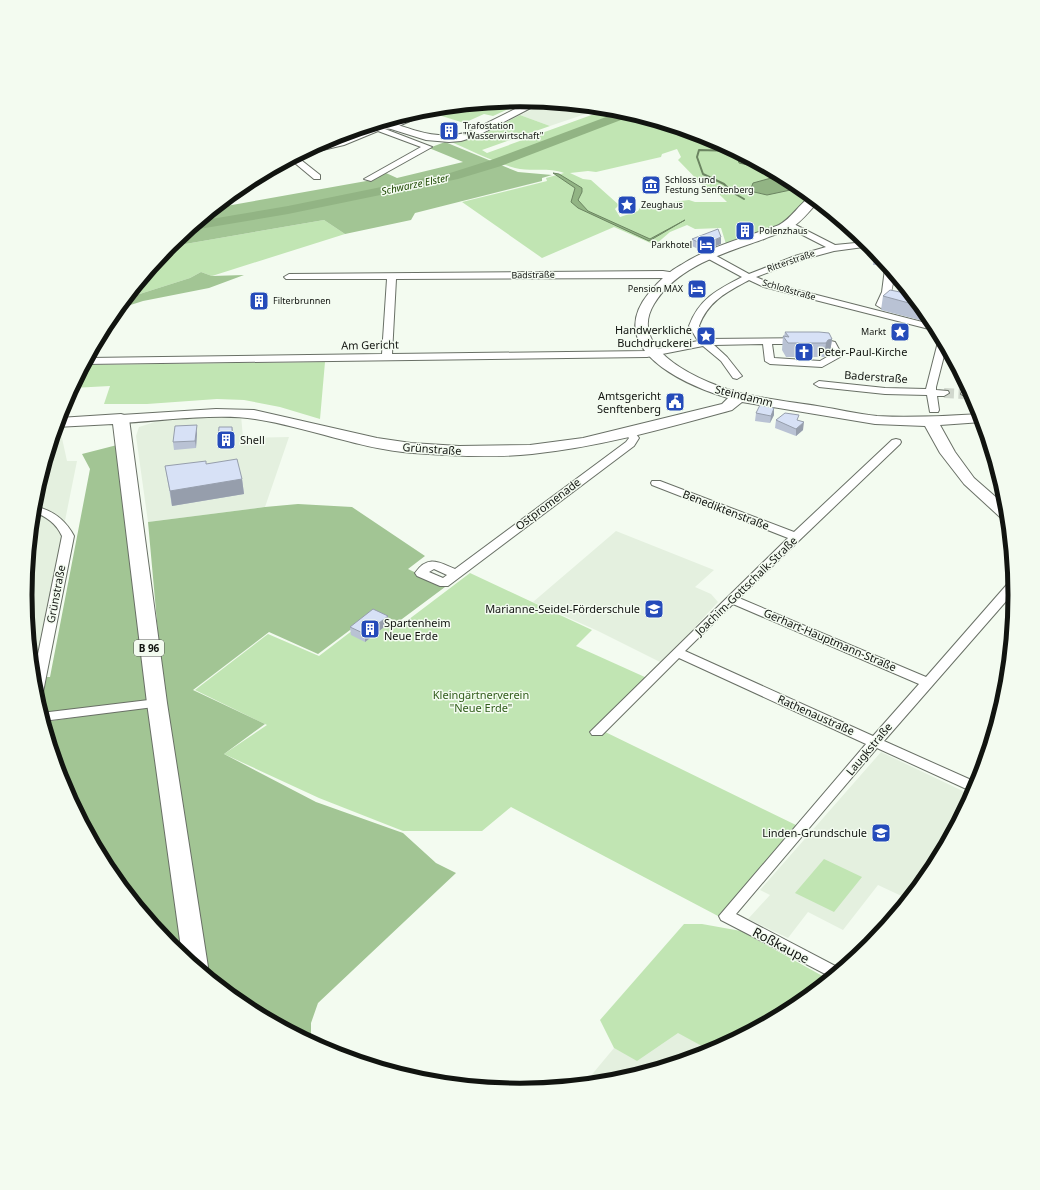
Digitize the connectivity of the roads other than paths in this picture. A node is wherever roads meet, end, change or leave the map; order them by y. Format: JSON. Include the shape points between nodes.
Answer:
{"nodes":[{"id":1,"x":527,"y":107,"type":"edge"},
{"id":2,"x":386,"y":126,"type":"edge"},
{"id":3,"x":385,"y":127,"type":"edge"},
{"id":4,"x":375,"y":129,"type":"edge"},
{"id":5,"x":327,"y":147,"type":"edge"},
{"id":6,"x":297,"y":161,"type":"edge"},
{"id":7,"x":317,"y":177,"type":"dead end"},
{"id":8,"x":368,"y":179,"type":"dead end"},
{"id":9,"x":810,"y":203,"type":"edge"},
{"id":10,"x":788,"y":224,"type":"junction"},
{"id":11,"x":860,"y":245,"type":"edge"},
{"id":12,"x":834,"y":248,"type":"junction"},
{"id":13,"x":708,"y":255,"type":"junction"},
{"id":14,"x":673,"y":275,"type":"junction"},
{"id":15,"x":392,"y":276,"type":"junction"},
{"id":16,"x":890,"y":276,"type":"edge"},
{"id":17,"x":289,"y":277,"type":"dead end"},
{"id":18,"x":749,"y":277,"type":"junction"},
{"id":19,"x":884,"y":304,"type":"junction"},
{"id":20,"x":925,"y":323,"type":"edge"},
{"id":21,"x":706,"y":342,"type":"junction"},
{"id":22,"x":767,"y":342,"type":"junction"},
{"id":23,"x":941,"y":348,"type":"edge"},
{"id":24,"x":654,"y":352,"type":"junction"},
{"id":25,"x":387,"y":357,"type":"junction"},
{"id":26,"x":91,"y":362,"type":"edge"},
{"id":27,"x":737,"y":376,"type":"dead end"},
{"id":28,"x":819,"y":384,"type":"dead end"},
{"id":29,"x":935,"y":392,"type":"junction"},
{"id":30,"x":739,"y":397,"type":"junction"},
{"id":31,"x":932,"y":416,"type":"junction"},
{"id":32,"x":975,"y":418,"type":"edge"},
{"id":33,"x":121,"y":419,"type":"junction"},
{"id":34,"x":64,"y":423,"type":"edge"},
{"id":35,"x":629,"y":432,"type":"junction"},
{"id":36,"x":896,"y":442,"type":"dead end"},
{"id":37,"x":656,"y":483,"type":"dead end"},
{"id":38,"x":1000,"y":509,"type":"edge"},
{"id":39,"x":39,"y":510,"type":"edge"},
{"id":40,"x":796,"y":538,"type":"junction"},
{"id":41,"x":455,"y":574,"type":"dead end"},
{"id":42,"x":1008,"y":591,"type":"edge"},
{"id":43,"x":732,"y":599,"type":"junction"},
{"id":44,"x":678,"y":653,"type":"junction"},
{"id":45,"x":39,"y":679,"type":"edge"},
{"id":46,"x":928,"y":682,"type":"junction"},
{"id":47,"x":157,"y":703,"type":"junction"},
{"id":48,"x":48,"y":716,"type":"edge"},
{"id":49,"x":597,"y":732,"type":"dead end"},
{"id":50,"x":875,"y":742,"type":"junction"},
{"id":51,"x":970,"y":785,"type":"edge"},
{"id":52,"x":726,"y":916,"type":"joint"},
{"id":53,"x":195,"y":959,"type":"edge"},
{"id":54,"x":831,"y":971,"type":"edge"}],
"edges":[{"from":1,"to":2,"type":"main road","via":[[462,137],[428,138]]},
{"from":3,"to":8,"type":"street","via":[[428,147]]},
{"from":4,"to":5,"type":"street"},
{"from":6,"to":7,"type":"street"},
{"from":9,"to":10,"type":"main road","name":"Steindamm"},
{"from":10,"to":12,"type":"street","name":"Ritterstraße"},
{"from":10,"to":13,"type":"main road","name":"Steindamm"},
{"from":11,"to":12,"type":"street","name":"Ritterstraße"},
{"from":12,"to":18,"type":"street","name":"Ritterstraße","via":[[789,261]]},
{"from":13,"to":14,"type":"main road","name":"Steindamm"},
{"from":13,"to":18,"type":"street","name":"Schloßstraße"},
{"from":14,"to":15,"type":"street","name":"Badstraße"},
{"from":14,"to":24,"type":"main road","name":"Steindamm","via":[[658,288],[642,313],[644,337]]},
{"from":15,"to":17,"type":"street","name":"Badstraße"},
{"from":15,"to":25,"type":"street"},
{"from":16,"to":19,"type":"street"},
{"from":18,"to":19,"type":"street","name":"Schloßstraße","via":[[767,285]]},
{"from":18,"to":21,"type":"street","name":"Ritterstraße","via":[[730,286],[704,304],[694,326],[696,333]]},
{"from":19,"to":20,"type":"street"},
{"from":21,"to":22,"type":"street","name":"Am Gericht"},
{"from":21,"to":24,"type":"street","name":"Am Gericht"},
{"from":21,"to":27,"type":"street"},
{"from":22,"to":22,"type":"street","name":"Am Gericht","via":[[770,361],[822,364],[837,355],[832,344],[818,341]]},
{"from":23,"to":29,"type":"street"},
{"from":24,"to":25,"type":"street","name":"Am Gericht"},
{"from":24,"to":30,"type":"main road","name":"Steindamm","via":[[674,368],[703,384]]},
{"from":25,"to":26,"type":"street","name":"Am Gericht"},
{"from":28,"to":29,"type":"street","name":"Baderstraße","via":[[885,391]]},
{"from":29,"to":31,"type":"street"},
{"from":30,"to":31,"type":"main road","name":"Steindamm","via":[[875,420]]},
{"from":30,"to":35,"type":"main road","name":"Grünstraße","via":[[727,407]]},
{"from":31,"to":32,"type":"main road","name":"Steindamm"},
{"from":31,"to":38,"type":"main road","via":[[948,453],[969,481]]},
{"from":33,"to":34,"type":"main road"},
{"from":33,"to":35,"type":"main road","name":"Grünstraße","via":[[216,413],[254,414],[376,443],[459,452],[550,448]]},
{"from":33,"to":47,"type":"main road","number":"B 96"},
{"from":35,"to":41,"type":"street","name":"Ostpromenade","via":[[634,438],[630,444]]},
{"from":36,"to":40,"type":"street","name":"Joachim-Gottschalk-Straße"},
{"from":37,"to":40,"type":"street","name":"Benediktenstraße"},
{"from":39,"to":45,"type":"street","name":"Grünstraße","via":[[64,526],[68,536]]},
{"from":40,"to":43,"type":"street","name":"Joachim-Gottschalk-Straße"},
{"from":42,"to":46,"type":"street","name":"Laugkstraße"},
{"from":43,"to":44,"type":"street","name":"Joachim-Gottschalk-Straße"},
{"from":43,"to":46,"type":"street","name":"Gerhart-Hauptmann-Straße"},
{"from":44,"to":49,"type":"street","name":"Joachim-Gottschalk-Straße"},
{"from":44,"to":50,"type":"street","name":"Rathenaustraße"},
{"from":46,"to":50,"type":"street","name":"Laugkstraße"},
{"from":47,"to":48,"type":"street"},
{"from":47,"to":53,"type":"main road","number":"B 96"},
{"from":50,"to":51,"type":"street","name":"Rathenaustraße"},
{"from":50,"to":52,"type":"street","name":"Laugkstraße"},
{"from":52,"to":54,"type":"street","name":"Roßkaupe"}]}
